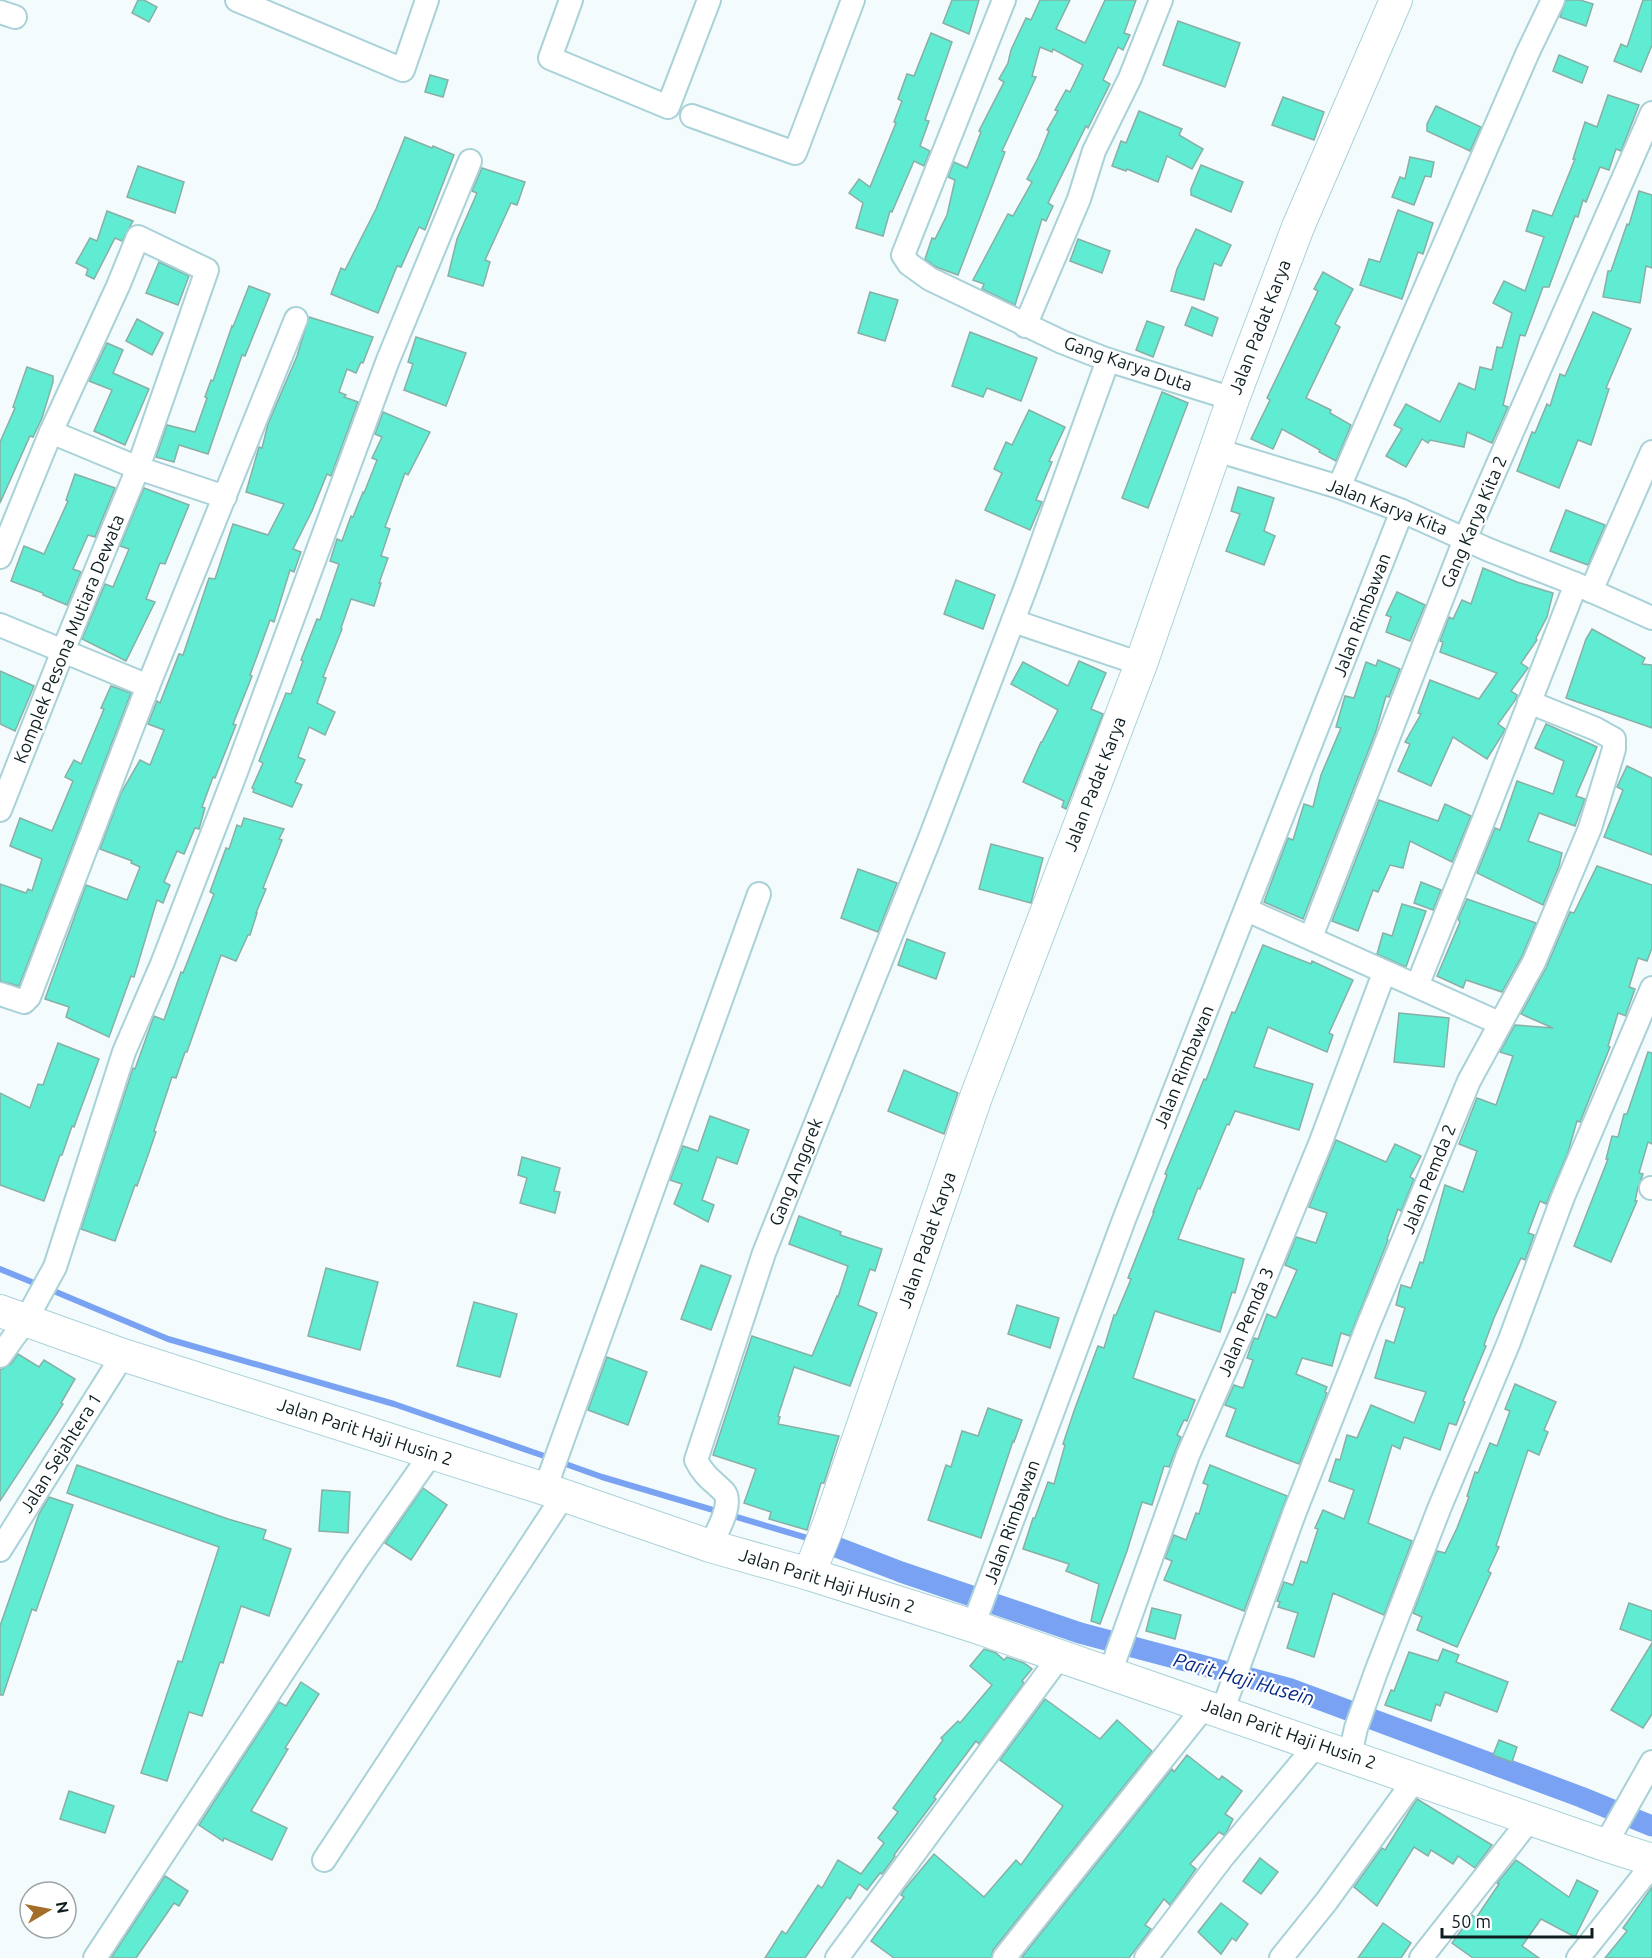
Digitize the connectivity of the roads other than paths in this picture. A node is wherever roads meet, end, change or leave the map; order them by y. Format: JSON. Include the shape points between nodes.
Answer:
{"nodes":[{"id":1,"x":237,"y":0,"type":"edge"},
{"id":2,"x":427,"y":0,"type":"edge"},
{"id":3,"x":572,"y":0,"type":"edge"},
{"id":4,"x":709,"y":0,"type":"edge"},
{"id":5,"x":853,"y":0,"type":"edge"},
{"id":6,"x":1004,"y":0,"type":"edge"},
{"id":7,"x":1161,"y":0,"type":"edge"},
{"id":8,"x":1396,"y":0,"type":"edge"},
{"id":9,"x":1553,"y":0,"type":"edge"},
{"id":10,"x":1652,"y":113,"type":"edge"},
{"id":11,"x":692,"y":116,"type":"dead end"},
{"id":12,"x":470,"y":161,"type":"dead end"},
{"id":13,"x":296,"y":319,"type":"dead end"},
{"id":14,"x":1025,"y":326,"type":"junction"},
{"id":15,"x":1108,"y":360,"type":"junction"},
{"id":16,"x":1233,"y":399,"type":"junction"},
{"id":17,"x":51,"y":432,"type":"junction"},
{"id":18,"x":1216,"y":450,"type":"junction"},
{"id":19,"x":1652,"y":452,"type":"edge"},
{"id":20,"x":138,"y":468,"type":"junction"},
{"id":21,"x":1339,"y":487,"type":"junction"},
{"id":22,"x":225,"y":497,"type":"junction"},
{"id":23,"x":1402,"y":511,"type":"junction"},
{"id":24,"x":1465,"y":538,"type":"junction"},
{"id":25,"x":0,"y":557,"type":"edge"},
{"id":26,"x":1583,"y":587,"type":"junction"},
{"id":27,"x":1652,"y":618,"type":"edge"},
{"id":28,"x":1013,"y":621,"type":"junction"},
{"id":29,"x":0,"y":625,"type":"edge"},
{"id":30,"x":63,"y":651,"type":"junction"},
{"id":31,"x":1141,"y":664,"type":"junction"},
{"id":32,"x":148,"y":686,"type":"junction"},
{"id":33,"x":1529,"y":702,"type":"junction"},
{"id":34,"x":0,"y":810,"type":"edge"},
{"id":35,"x":759,"y":894,"type":"dead end"},
{"id":36,"x":1247,"y":910,"type":"junction"},
{"id":37,"x":1311,"y":938,"type":"junction"},
{"id":38,"x":1384,"y":973,"type":"junction"},
{"id":39,"x":1416,"y":986,"type":"junction"},
{"id":40,"x":1652,"y":988,"type":"edge"},
{"id":41,"x":0,"y":994,"type":"edge"},
{"id":42,"x":1499,"y":1023,"type":"junction"},
{"id":43,"x":21,"y":1309,"type":"edge"},
{"id":44,"x":123,"y":1355,"type":"junction"},
{"id":45,"x":0,"y":1356,"type":"edge"},
{"id":46,"x":431,"y":1454,"type":"junction"},
{"id":47,"x":554,"y":1485,"type":"junction"},
{"id":48,"x":713,"y":1540,"type":"junction"},
{"id":49,"x":0,"y":1550,"type":"edge"},
{"id":50,"x":812,"y":1565,"type":"junction"},
{"id":51,"x":974,"y":1626,"type":"junction"},
{"id":52,"x":1060,"y":1656,"type":"junction"},
{"id":53,"x":1114,"y":1661,"type":"junction"},
{"id":54,"x":1213,"y":1709,"type":"junction"},
{"id":55,"x":1357,"y":1731,"type":"junction"},
{"id":56,"x":1317,"y":1744,"type":"junction"},
{"id":57,"x":1652,"y":1762,"type":"edge"},
{"id":58,"x":1416,"y":1778,"type":"junction"},
{"id":59,"x":1531,"y":1818,"type":"junction"},
{"id":60,"x":1616,"y":1826,"type":"junction"},
{"id":61,"x":324,"y":1860,"type":"dead end"},
{"id":62,"x":1652,"y":1860,"type":"edge"},
{"id":63,"x":1652,"y":1865,"type":"edge"},
{"id":64,"x":95,"y":1958,"type":"edge"},
{"id":65,"x":837,"y":1958,"type":"edge"},
{"id":66,"x":1004,"y":1958,"type":"edge"},
{"id":67,"x":1146,"y":1958,"type":"edge"},
{"id":68,"x":1281,"y":1958,"type":"edge"},
{"id":69,"x":1421,"y":1958,"type":"edge"},
{"id":70,"x":1578,"y":1958,"type":"edge"}],
"edges":[{"from":1,"to":2,"type":"street","via":[[403,70]]},
{"from":3,"to":4,"type":"street","via":[[550,58],[668,106]]},
{"from":5,"to":11,"type":"street","via":[[795,153]]},
{"from":6,"to":14,"type":"street","name":"Gang Karya Duta","via":[[903,255],[930,279]]},
{"from":7,"to":14,"type":"street","via":[[1130,78],[1094,151],[1079,199]]},
{"from":8,"to":16,"type":"street","name":"Jalan Padat Karya","via":[[1299,227]]},
{"from":9,"to":21,"type":"street"},
{"from":10,"to":24,"type":"street","name":"Gang Karya Kita 2"},
{"from":12,"to":43,"type":"street","via":[[388,360],[232,783],[124,1052],[55,1267]]},
{"from":13,"to":22,"type":"street"},
{"from":14,"to":15,"type":"street","name":"Gang Karya Duta"},
{"from":15,"to":16,"type":"street","name":"Gang Karya Duta"},
{"from":15,"to":28,"type":"street"},
{"from":16,"to":18,"type":"street","name":"Jalan Padat Karya"},
{"from":17,"to":20,"type":"street"},
{"from":17,"to":20,"type":"street","name":"Komplek Pesona Mutiara Dewata","via":[[138,237],[207,270]]},
{"from":17,"to":25,"type":"street"},
{"from":18,"to":21,"type":"street","name":"Jalan Karya Kita"},
{"from":18,"to":31,"type":"street","name":"Jalan Padat Karya"},
{"from":19,"to":26,"type":"street"},
{"from":20,"to":22,"type":"street"},
{"from":20,"to":30,"type":"street","name":"Komplek Pesona Mutiara Dewata"},
{"from":21,"to":23,"type":"street","name":"Jalan Karya Kita"},
{"from":22,"to":32,"type":"street"},
{"from":23,"to":24,"type":"street","name":"Jalan Karya Kita"},
{"from":23,"to":36,"type":"street","name":"Jalan Rimbawan"},
{"from":24,"to":26,"type":"street","name":"Jalan Karya Kita"},
{"from":24,"to":37,"type":"street","name":"Gang Karya Kita 2"},
{"from":26,"to":27,"type":"street","name":"Jalan Karya Kita"},
{"from":26,"to":33,"type":"street"},
{"from":28,"to":31,"type":"street"},
{"from":28,"to":48,"type":"street","name":"Gang Anggrek","via":[[764,1253],[696,1460],[704,1474],[726,1494],[729,1503]]},
{"from":29,"to":30,"type":"street"},
{"from":30,"to":32,"type":"street"},
{"from":30,"to":34,"type":"street","name":"Komplek Pesona Mutiara Dewata"},
{"from":31,"to":50,"type":"street","name":"Jalan Padat Karya","via":[[976,1097]]},
{"from":32,"to":41,"type":"street","via":[[29,997],[24,1002]]},
{"from":33,"to":39,"type":"street"},
{"from":33,"to":42,"type":"street","name":"Jalan Pemda 2","via":[[1596,729],[1614,739],[1614,749],[1590,828],[1534,962]]},
{"from":35,"to":47,"type":"street","via":[[561,1444]]},
{"from":36,"to":37,"type":"street"},
{"from":36,"to":51,"type":"street","name":"Jalan Rimbawan","via":[[1125,1217]]},
{"from":37,"to":38,"type":"street"},
{"from":38,"to":39,"type":"street"},
{"from":38,"to":53,"type":"street","name":"Jalan Pemda 3","via":[[1294,1208],[1188,1455]]},
{"from":39,"to":42,"type":"street"},
{"from":40,"to":55,"type":"street","via":[[1563,1197],[1509,1342],[1439,1509]]},
{"from":42,"to":54,"type":"street","name":"Jalan Pemda 2","via":[[1469,1081],[1369,1323],[1232,1682]]},
{"from":43,"to":44,"type":"street","name":"Jalan Parit Haji Husin 2"},
{"from":43,"to":45,"type":"street"},
{"from":44,"to":46,"type":"street","name":"Jalan Parit Haji Husin 2"},
{"from":44,"to":49,"type":"street","name":"Jalan Sejahtera 1"},
{"from":46,"to":47,"type":"street","name":"Jalan Parit Haji Husin 2"},
{"from":46,"to":64,"type":"street","via":[[356,1561]]},
{"from":47,"to":48,"type":"street","name":"Jalan Parit Haji Husin 2"},
{"from":47,"to":61,"type":"street"},
{"from":48,"to":50,"type":"street","name":"Jalan Parit Haji Husin 2"},
{"from":50,"to":51,"type":"street","name":"Jalan Parit Haji Husin 2"},
{"from":51,"to":52,"type":"street","name":"Jalan Parit Haji Husin 2"},
{"from":52,"to":53,"type":"street","name":"Jalan Parit Haji Husin 2"},
{"from":52,"to":65,"type":"street"},
{"from":53,"to":54,"type":"street","name":"Jalan Parit Haji Husin 2"},
{"from":54,"to":56,"type":"street","name":"Jalan Parit Haji Husin 2"},
{"from":54,"to":66,"type":"street"},
{"from":55,"to":56,"type":"street","name":"Jalan Parit Haji Husin 2"},
{"from":55,"to":58,"type":"street","name":"Jalan Parit Haji Husin 2"},
{"from":56,"to":67,"type":"street","via":[[1222,1858]]},
{"from":57,"to":60,"type":"street"},
{"from":58,"to":59,"type":"street","name":"Jalan Parit Haji Husin 2"},
{"from":58,"to":68,"type":"street"},
{"from":59,"to":60,"type":"street","name":"Jalan Parit Haji Husin 2"},
{"from":59,"to":69,"type":"street"},
{"from":60,"to":62,"type":"street","name":"Jalan Parit Haji Husin 2"},
{"from":63,"to":70,"type":"street"}]}
